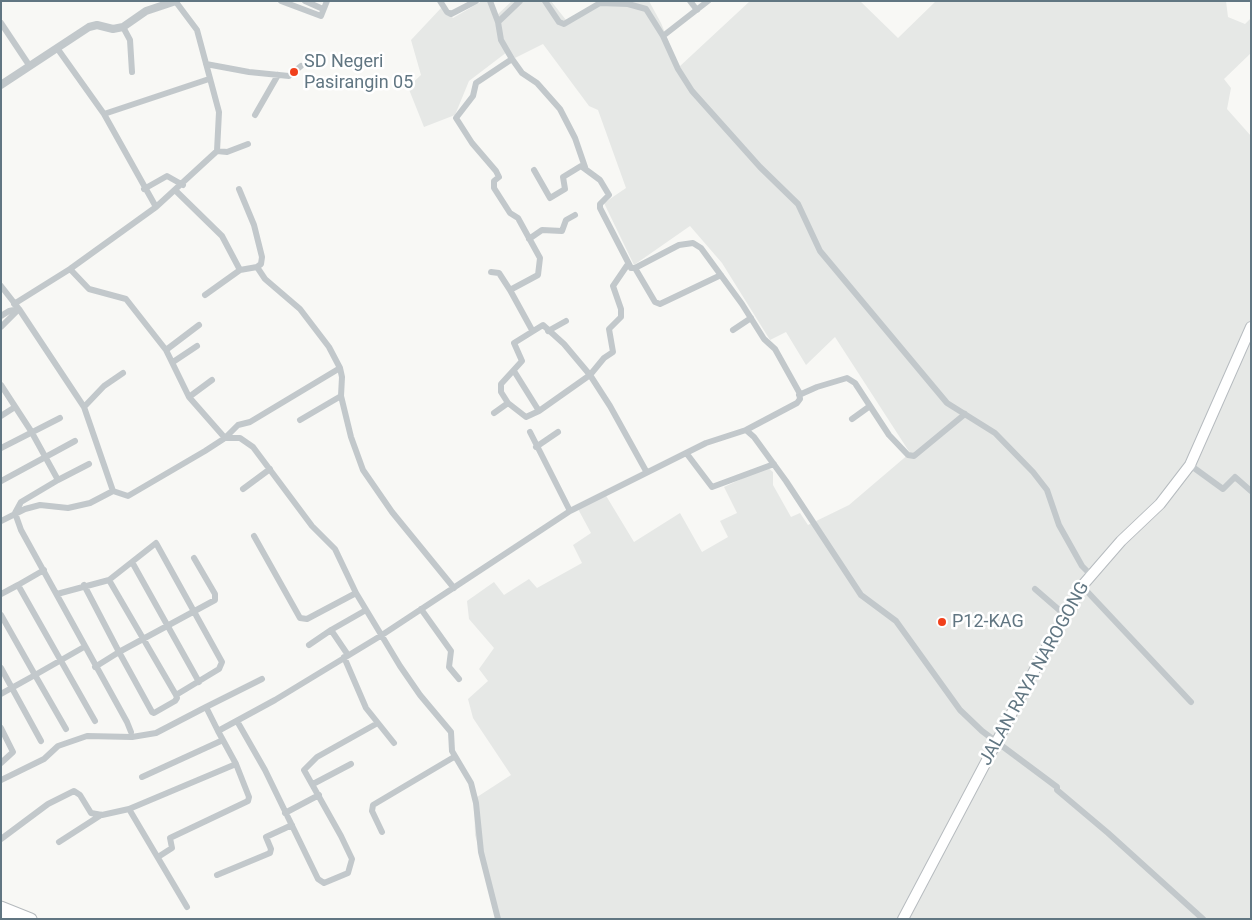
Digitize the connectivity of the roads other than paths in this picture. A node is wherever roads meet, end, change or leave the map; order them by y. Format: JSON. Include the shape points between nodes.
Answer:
{"nodes":[{"id":1,"x":281,"y":1,"type":"edge"},
{"id":2,"x":305,"y":1,"type":"edge"},
{"id":3,"x":327,"y":1,"type":"edge"},
{"id":4,"x":440,"y":1,"type":"edge"},
{"id":5,"x":476,"y":1,"type":"edge"},
{"id":6,"x":491,"y":1,"type":"edge"},
{"id":7,"x":520,"y":1,"type":"edge"},
{"id":8,"x":546,"y":1,"type":"edge"},
{"id":9,"x":690,"y":1,"type":"edge"},
{"id":10,"x":708,"y":1,"type":"edge"},
{"id":11,"x":176,"y":2,"type":"edge"},
{"id":12,"x":323,"y":9,"type":"junction"},
{"id":13,"x":697,"y":10,"type":"junction"},
{"id":14,"x":499,"y":20,"type":"junction"},
{"id":15,"x":1,"y":23,"type":"edge"},
{"id":16,"x":123,"y":28,"type":"junction"},
{"id":17,"x":663,"y":36,"type":"junction"},
{"id":18,"x":57,"y":48,"type":"junction"},
{"id":19,"x":512,"y":59,"type":"junction"},
{"id":20,"x":206,"y":64,"type":"junction"},
{"id":21,"x":29,"y":65,"type":"junction"},
{"id":22,"x":302,"y":66,"type":"dead end"},
{"id":23,"x":132,"y":72,"type":"dead end"},
{"id":24,"x":278,"y":76,"type":"junction"},
{"id":25,"x":209,"y":79,"type":"junction"},
{"id":26,"x":1,"y":85,"type":"edge"},
{"id":27,"x":104,"y":114,"type":"junction"},
{"id":28,"x":255,"y":115,"type":"dead end"},
{"id":29,"x":248,"y":144,"type":"dead end"},
{"id":30,"x":217,"y":151,"type":"junction"},
{"id":31,"x":586,"y":167,"type":"junction"},
{"id":32,"x":534,"y":170,"type":"dead end"},
{"id":33,"x":183,"y":185,"type":"junction"},
{"id":34,"x":144,"y":189,"type":"junction"},
{"id":35,"x":240,"y":190,"type":"dead end"},
{"id":36,"x":176,"y":191,"type":"junction"},
{"id":37,"x":156,"y":208,"type":"junction"},
{"id":38,"x":575,"y":215,"type":"dead end"},
{"id":39,"x":529,"y":239,"type":"junction"},
{"id":40,"x":628,"y":264,"type":"junction"},
{"id":41,"x":257,"y":267,"type":"junction"},
{"id":42,"x":635,"y":268,"type":"junction"},
{"id":43,"x":70,"y":269,"type":"junction"},
{"id":44,"x":240,"y":270,"type":"junction"},
{"id":45,"x":491,"y":272,"type":"dead end"},
{"id":46,"x":721,"y":275,"type":"junction"},
{"id":47,"x":1,"y":286,"type":"edge"},
{"id":48,"x":510,"y":290,"type":"junction"},
{"id":49,"x":205,"y":295,"type":"dead end"},
{"id":50,"x":17,"y":307,"type":"junction"},
{"id":51,"x":1,"y":316,"type":"edge"},
{"id":52,"x":751,"y":318,"type":"junction"},
{"id":53,"x":566,"y":321,"type":"dead end"},
{"id":54,"x":199,"y":326,"type":"dead end"},
{"id":55,"x":1,"y":327,"type":"edge"},
{"id":56,"x":1251,"y":327,"type":"edge"},
{"id":57,"x":532,"y":330,"type":"junction"},
{"id":58,"x":733,"y":330,"type":"dead end"},
{"id":59,"x":548,"y":331,"type":"junction"},
{"id":60,"x":197,"y":346,"type":"dead end"},
{"id":61,"x":166,"y":350,"type":"junction"},
{"id":62,"x":173,"y":362,"type":"junction"},
{"id":63,"x":340,"y":368,"type":"junction"},
{"id":64,"x":514,"y":371,"type":"junction"},
{"id":65,"x":123,"y":373,"type":"dead end"},
{"id":66,"x":590,"y":376,"type":"junction"},
{"id":67,"x":212,"y":380,"type":"dead end"},
{"id":68,"x":1,"y":386,"type":"edge"},
{"id":69,"x":799,"y":395,"type":"junction"},
{"id":70,"x":341,"y":396,"type":"junction"},
{"id":71,"x":189,"y":397,"type":"junction"},
{"id":72,"x":508,"y":403,"type":"junction"},
{"id":73,"x":870,"y":406,"type":"junction"},
{"id":74,"x":15,"y":407,"type":"junction"},
{"id":75,"x":84,"y":407,"type":"junction"},
{"id":76,"x":539,"y":411,"type":"junction"},
{"id":77,"x":494,"y":413,"type":"dead end"},
{"id":78,"x":964,"y":414,"type":"junction"},
{"id":79,"x":1,"y":416,"type":"edge"},
{"id":80,"x":60,"y":418,"type":"dead end"},
{"id":81,"x":852,"y":419,"type":"dead end"},
{"id":82,"x":300,"y":420,"type":"dead end"},
{"id":83,"x":746,"y":430,"type":"junction"},
{"id":84,"x":31,"y":431,"type":"junction"},
{"id":85,"x":530,"y":432,"type":"dead end"},
{"id":86,"x":558,"y":432,"type":"dead end"},
{"id":87,"x":225,"y":438,"type":"junction"},
{"id":88,"x":75,"y":441,"type":"dead end"},
{"id":89,"x":536,"y":447,"type":"junction"},
{"id":90,"x":1,"y":448,"type":"edge"},
{"id":91,"x":686,"y":454,"type":"junction"},
{"id":92,"x":46,"y":456,"type":"junction"},
{"id":93,"x":89,"y":464,"type":"dead end"},
{"id":94,"x":774,"y":464,"type":"junction"},
{"id":95,"x":1190,"y":465,"type":"junction"},
{"id":96,"x":270,"y":469,"type":"junction"},
{"id":97,"x":646,"y":471,"type":"junction"},
{"id":98,"x":58,"y":480,"type":"junction"},
{"id":99,"x":1,"y":481,"type":"edge"},
{"id":100,"x":243,"y":488,"type":"dead end"},
{"id":101,"x":114,"y":491,"type":"junction"},
{"id":102,"x":1251,"y":491,"type":"edge"},
{"id":103,"x":570,"y":511,"type":"junction"},
{"id":104,"x":15,"y":513,"type":"junction"},
{"id":105,"x":1,"y":521,"type":"edge"},
{"id":106,"x":254,"y":536,"type":"dead end"},
{"id":107,"x":194,"y":558,"type":"dead end"},
{"id":108,"x":132,"y":562,"type":"junction"},
{"id":109,"x":44,"y":570,"type":"junction"},
{"id":110,"x":1090,"y":574,"type":"junction"},
{"id":111,"x":109,"y":580,"type":"junction"},
{"id":112,"x":18,"y":585,"type":"junction"},
{"id":113,"x":84,"y":585,"type":"junction"},
{"id":114,"x":1082,"y":586,"type":"junction"},
{"id":115,"x":454,"y":588,"type":"junction"},
{"id":116,"x":1035,"y":589,"type":"dead end"},
{"id":117,"x":356,"y":593,"type":"junction"},
{"id":118,"x":1,"y":594,"type":"edge"},
{"id":119,"x":57,"y":594,"type":"junction"},
{"id":120,"x":421,"y":609,"type":"junction"},
{"id":121,"x":195,"y":610,"type":"junction"},
{"id":122,"x":366,"y":610,"type":"junction"},
{"id":123,"x":1,"y":615,"type":"edge"},
{"id":124,"x":1065,"y":615,"type":"junction"},
{"id":125,"x":168,"y":624,"type":"junction"},
{"id":126,"x":331,"y":630,"type":"junction"},
{"id":127,"x":382,"y":636,"type":"junction"},
{"id":128,"x":143,"y":639,"type":"junction"},
{"id":129,"x":309,"y":645,"type":"dead end"},
{"id":130,"x":84,"y":647,"type":"junction"},
{"id":131,"x":118,"y":652,"type":"junction"},
{"id":132,"x":346,"y":656,"type":"junction"},
{"id":133,"x":60,"y":661,"type":"junction"},
{"id":134,"x":95,"y":667,"type":"junction"},
{"id":135,"x":1,"y":668,"type":"edge"},
{"id":136,"x":35,"y":674,"type":"junction"},
{"id":137,"x":262,"y":679,"type":"dead end"},
{"id":138,"x":458,"y":679,"type":"dead end"},
{"id":139,"x":199,"y":682,"type":"junction"},
{"id":140,"x":12,"y":688,"type":"junction"},
{"id":141,"x":1,"y":694,"type":"edge"},
{"id":142,"x":176,"y":695,"type":"junction"},
{"id":143,"x":1192,"y":702,"type":"dead end"},
{"id":144,"x":206,"y":708,"type":"junction"},
{"id":145,"x":95,"y":721,"type":"dead end"},
{"id":146,"x":237,"y":721,"type":"junction"},
{"id":147,"x":376,"y":724,"type":"junction"},
{"id":148,"x":1,"y":728,"type":"edge"},
{"id":149,"x":66,"y":729,"type":"dead end"},
{"id":150,"x":218,"y":731,"type":"junction"},
{"id":151,"x":131,"y":732,"type":"dead end"},
{"id":152,"x":223,"y":740,"type":"junction"},
{"id":153,"x":41,"y":741,"type":"dead end"},
{"id":154,"x":997,"y":742,"type":"junction"},
{"id":155,"x":394,"y":743,"type":"dead end"},
{"id":156,"x":454,"y":757,"type":"junction"},
{"id":157,"x":1,"y":763,"type":"edge"},
{"id":158,"x":236,"y":764,"type":"junction"},
{"id":159,"x":350,"y":764,"type":"dead end"},
{"id":160,"x":142,"y":777,"type":"dead end"},
{"id":161,"x":1,"y":780,"type":"edge"},
{"id":162,"x":313,"y":784,"type":"junction"},
{"id":163,"x":319,"y":795,"type":"junction"},
{"id":164,"x":129,"y":809,"type":"junction"},
{"id":165,"x":286,"y":813,"type":"junction"},
{"id":166,"x":102,"y":814,"type":"junction"},
{"id":167,"x":292,"y":825,"type":"junction"},
{"id":168,"x":382,"y":832,"type":"dead end"},
{"id":169,"x":1,"y":839,"type":"edge"},
{"id":170,"x":59,"y":842,"type":"dead end"},
{"id":171,"x":158,"y":857,"type":"junction"},
{"id":172,"x":217,"y":876,"type":"dead end"},
{"id":173,"x":1,"y":907,"type":"edge"},
{"id":174,"x":187,"y":907,"type":"dead end"},
{"id":175,"x":1,"y":916,"type":"edge"},
{"id":176,"x":10,"y":919,"type":"edge"},
{"id":177,"x":31,"y":919,"type":"edge"},
{"id":178,"x":498,"y":919,"type":"edge"},
{"id":179,"x":905,"y":919,"type":"edge"},
{"id":180,"x":1203,"y":919,"type":"edge"}],
"edges":[{"from":1,"to":12,"type":"street","via":[[321,16]]},
{"from":2,"to":12,"type":"street"},
{"from":3,"to":12,"type":"street"},
{"from":4,"to":5,"type":"street","via":[[451,14]]},
{"from":6,"to":14,"type":"street"},
{"from":7,"to":14,"type":"street"},
{"from":8,"to":17,"type":"street","via":[[559,22],[564,24],[600,3],[642,7]]},
{"from":9,"to":13,"type":"street"},
{"from":10,"to":13,"type":"street"},
{"from":11,"to":16,"type":"street","via":[[146,11]]},
{"from":11,"to":20,"type":"street","via":[[196,30]]},
{"from":13,"to":17,"type":"street"},
{"from":14,"to":19,"type":"street","via":[[501,40]]},
{"from":15,"to":21,"type":"street"},
{"from":16,"to":18,"type":"street","via":[[89,26]]},
{"from":16,"to":23,"type":"street","via":[[130,40]]},
{"from":17,"to":78,"type":"street","via":[[692,91],[798,204],[820,251],[947,403]]},
{"from":18,"to":21,"type":"street"},
{"from":18,"to":27,"type":"street"},
{"from":19,"to":31,"type":"street","via":[[560,109]]},
{"from":19,"to":39,"type":"street","via":[[477,82],[473,97],[456,118],[496,171],[499,177],[494,181],[494,188],[510,213],[518,218]]},
{"from":20,"to":24,"type":"street"},
{"from":20,"to":25,"type":"street"},
{"from":21,"to":26,"type":"street"},
{"from":22,"to":24,"type":"street","via":[[289,76]]},
{"from":24,"to":28,"type":"street"},
{"from":25,"to":27,"type":"street"},
{"from":25,"to":30,"type":"street","via":[[219,112]]},
{"from":27,"to":34,"type":"street"},
{"from":29,"to":30,"type":"street","via":[[228,152]]},
{"from":30,"to":33,"type":"street"},
{"from":31,"to":32,"type":"street","via":[[581,166],[563,178],[566,189],[550,198]]},
{"from":31,"to":40,"type":"street","via":[[610,195],[600,208]]},
{"from":33,"to":34,"type":"street","via":[[167,176]]},
{"from":33,"to":36,"type":"street"},
{"from":34,"to":37,"type":"street"},
{"from":35,"to":41,"type":"street","via":[[262,257]]},
{"from":36,"to":37,"type":"street"},
{"from":36,"to":44,"type":"street","via":[[222,236]]},
{"from":37,"to":43,"type":"street"},
{"from":38,"to":39,"type":"street","via":[[566,220],[562,231],[542,230]]},
{"from":39,"to":48,"type":"street","via":[[540,258],[540,271]]},
{"from":40,"to":42,"type":"street"},
{"from":40,"to":66,"type":"street","via":[[613,286],[622,317],[609,330],[613,352]]},
{"from":41,"to":44,"type":"street"},
{"from":41,"to":63,"type":"street","via":[[265,279],[300,309],[329,347]]},
{"from":42,"to":46,"type":"street","via":[[673,247],[693,243],[701,248]]},
{"from":42,"to":46,"type":"street","via":[[655,302],[660,304]]},
{"from":43,"to":50,"type":"street"},
{"from":43,"to":61,"type":"street","via":[[89,290],[126,298]]},
{"from":44,"to":49,"type":"street"},
{"from":45,"to":48,"type":"street","via":[[499,273]]},
{"from":46,"to":52,"type":"street"},
{"from":47,"to":50,"type":"street"},
{"from":48,"to":57,"type":"street"},
{"from":50,"to":51,"type":"street"},
{"from":50,"to":55,"type":"street"},
{"from":50,"to":75,"type":"street"},
{"from":52,"to":58,"type":"street"},
{"from":52,"to":69,"type":"street","via":[[764,339],[775,348]]},
{"from":53,"to":59,"type":"street"},
{"from":54,"to":61,"type":"street"},
{"from":56,"to":95,"type":"main road","name":"JALAN RAYA NAROGONG"},
{"from":57,"to":59,"type":"street","via":[[543,325]]},
{"from":57,"to":64,"type":"street","via":[[514,343],[522,361]]},
{"from":59,"to":66,"type":"street","via":[[564,344]]},
{"from":60,"to":62,"type":"street"},
{"from":61,"to":62,"type":"street"},
{"from":62,"to":71,"type":"street"},
{"from":63,"to":70,"type":"street"},
{"from":63,"to":87,"type":"street","via":[[250,422],[238,424]]},
{"from":64,"to":72,"type":"street","via":[[501,384],[501,392]]},
{"from":64,"to":76,"type":"street"},
{"from":65,"to":75,"type":"street","via":[[104,386]]},
{"from":66,"to":76,"type":"street"},
{"from":66,"to":97,"type":"street"},
{"from":67,"to":71,"type":"street"},
{"from":68,"to":74,"type":"street"},
{"from":69,"to":73,"type":"street","via":[[847,378],[855,383]]},
{"from":69,"to":83,"type":"street","via":[[797,403]]},
{"from":70,"to":82,"type":"street"},
{"from":70,"to":115,"type":"street","via":[[363,470],[392,512]]},
{"from":71,"to":87,"type":"street"},
{"from":72,"to":76,"type":"street","via":[[526,417]]},
{"from":72,"to":77,"type":"street"},
{"from":73,"to":78,"type":"street","via":[[889,435],[908,455],[914,456]]},
{"from":73,"to":81,"type":"street"},
{"from":74,"to":79,"type":"street"},
{"from":74,"to":84,"type":"street"},
{"from":75,"to":101,"type":"street"},
{"from":78,"to":110,"type":"street","via":[[995,433],[1047,490],[1059,525]]},
{"from":80,"to":84,"type":"street"},
{"from":83,"to":91,"type":"street","via":[[706,443]]},
{"from":83,"to":94,"type":"street"},
{"from":84,"to":90,"type":"street"},
{"from":84,"to":92,"type":"street"},
{"from":85,"to":89,"type":"street"},
{"from":86,"to":89,"type":"street"},
{"from":87,"to":96,"type":"street","via":[[240,438],[253,447]]},
{"from":87,"to":101,"type":"street","via":[[128,496]]},
{"from":88,"to":92,"type":"street"},
{"from":89,"to":103,"type":"street"},
{"from":91,"to":94,"type":"street","via":[[712,487]]},
{"from":91,"to":97,"type":"street"},
{"from":92,"to":98,"type":"street"},
{"from":92,"to":99,"type":"street"},
{"from":93,"to":98,"type":"street"},
{"from":94,"to":154,"type":"street","via":[[861,595],[896,621],[960,710]]},
{"from":95,"to":102,"type":"street","via":[[1223,489],[1235,477]]},
{"from":95,"to":110,"type":"main road","name":"JALAN RAYA NAROGONG","via":[[1160,504]]},
{"from":96,"to":100,"type":"street"},
{"from":96,"to":117,"type":"street","via":[[312,526],[335,549]]},
{"from":97,"to":103,"type":"street"},
{"from":98,"to":104,"type":"street","via":[[21,502]]},
{"from":101,"to":104,"type":"street","via":[[90,503],[68,508],[40,505]]},
{"from":103,"to":115,"type":"street"},
{"from":104,"to":105,"type":"street"},
{"from":104,"to":109,"type":"street"},
{"from":106,"to":117,"type":"street","via":[[300,618],[308,619]]},
{"from":107,"to":121,"type":"street","via":[[215,597],[212,602]]},
{"from":108,"to":111,"type":"street"},
{"from":108,"to":121,"type":"street","via":[[156,543]]},
{"from":108,"to":125,"type":"street"},
{"from":109,"to":112,"type":"street"},
{"from":109,"to":119,"type":"street"},
{"from":110,"to":114,"type":"main road","name":"JALAN RAYA NAROGONG"},
{"from":111,"to":113,"type":"street"},
{"from":111,"to":128,"type":"street"},
{"from":112,"to":118,"type":"street"},
{"from":112,"to":133,"type":"street"},
{"from":113,"to":119,"type":"street"},
{"from":113,"to":131,"type":"street"},
{"from":114,"to":124,"type":"main road","name":"JALAN RAYA NAROGONG"},
{"from":114,"to":143,"type":"street"},
{"from":115,"to":120,"type":"street"},
{"from":116,"to":124,"type":"street"},
{"from":117,"to":122,"type":"street"},
{"from":119,"to":130,"type":"street"},
{"from":120,"to":127,"type":"street"},
{"from":120,"to":138,"type":"street","via":[[451,650],[449,667]]},
{"from":121,"to":125,"type":"street"},
{"from":121,"to":139,"type":"street","via":[[222,662],[218,669]]},
{"from":122,"to":126,"type":"street"},
{"from":122,"to":127,"type":"street"},
{"from":123,"to":136,"type":"street"},
{"from":124,"to":154,"type":"main road","name":"JALAN RAYA NAROGONG"},
{"from":125,"to":128,"type":"street"},
{"from":125,"to":139,"type":"street"},
{"from":126,"to":129,"type":"street"},
{"from":126,"to":132,"type":"street"},
{"from":127,"to":132,"type":"street"},
{"from":127,"to":156,"type":"street","via":[[420,695],[451,732]]},
{"from":128,"to":131,"type":"street"},
{"from":128,"to":142,"type":"street"},
{"from":130,"to":133,"type":"street"},
{"from":130,"to":134,"type":"street"},
{"from":131,"to":134,"type":"street"},
{"from":131,"to":142,"type":"street","via":[[152,712],[175,701]]},
{"from":132,"to":146,"type":"street"},
{"from":132,"to":147,"type":"street","via":[[366,708]]},
{"from":133,"to":136,"type":"street"},
{"from":133,"to":145,"type":"street"},
{"from":134,"to":151,"type":"street"},
{"from":135,"to":140,"type":"street"},
{"from":136,"to":140,"type":"street"},
{"from":136,"to":149,"type":"street"},
{"from":137,"to":144,"type":"street"},
{"from":139,"to":142,"type":"street"},
{"from":140,"to":141,"type":"street"},
{"from":140,"to":153,"type":"street"},
{"from":144,"to":150,"type":"street"},
{"from":144,"to":161,"type":"street","via":[[156,733],[132,737],[87,736],[58,746],[44,759]]},
{"from":146,"to":150,"type":"street"},
{"from":146,"to":165,"type":"street"},
{"from":147,"to":155,"type":"street"},
{"from":147,"to":162,"type":"street","via":[[305,767]]},
{"from":148,"to":157,"type":"street","via":[[13,752]]},
{"from":150,"to":152,"type":"street"},
{"from":152,"to":158,"type":"street"},
{"from":152,"to":160,"type":"street"},
{"from":154,"to":179,"type":"main road","name":"JALAN RAYA NAROGONG"},
{"from":154,"to":180,"type":"street","via":[[1057,787]]},
{"from":156,"to":168,"type":"street","via":[[373,805],[372,811]]},
{"from":156,"to":178,"type":"street","via":[[471,783],[481,852]]},
{"from":158,"to":164,"type":"street"},
{"from":158,"to":171,"type":"street","via":[[248,801],[170,838],[172,848]]},
{"from":159,"to":162,"type":"street"},
{"from":162,"to":163,"type":"street"},
{"from":163,"to":165,"type":"street"},
{"from":163,"to":167,"type":"street","via":[[352,859],[348,873],[320,882]]},
{"from":164,"to":166,"type":"street"},
{"from":164,"to":171,"type":"street"},
{"from":165,"to":167,"type":"street"},
{"from":166,"to":169,"type":"street","via":[[91,813],[74,791],[48,804]]},
{"from":166,"to":170,"type":"street"},
{"from":167,"to":172,"type":"street","via":[[266,837],[270,853]]},
{"from":171,"to":174,"type":"street"},
{"from":173,"to":177,"type":"highway"},
{"from":175,"to":176,"type":"highway"}]}
